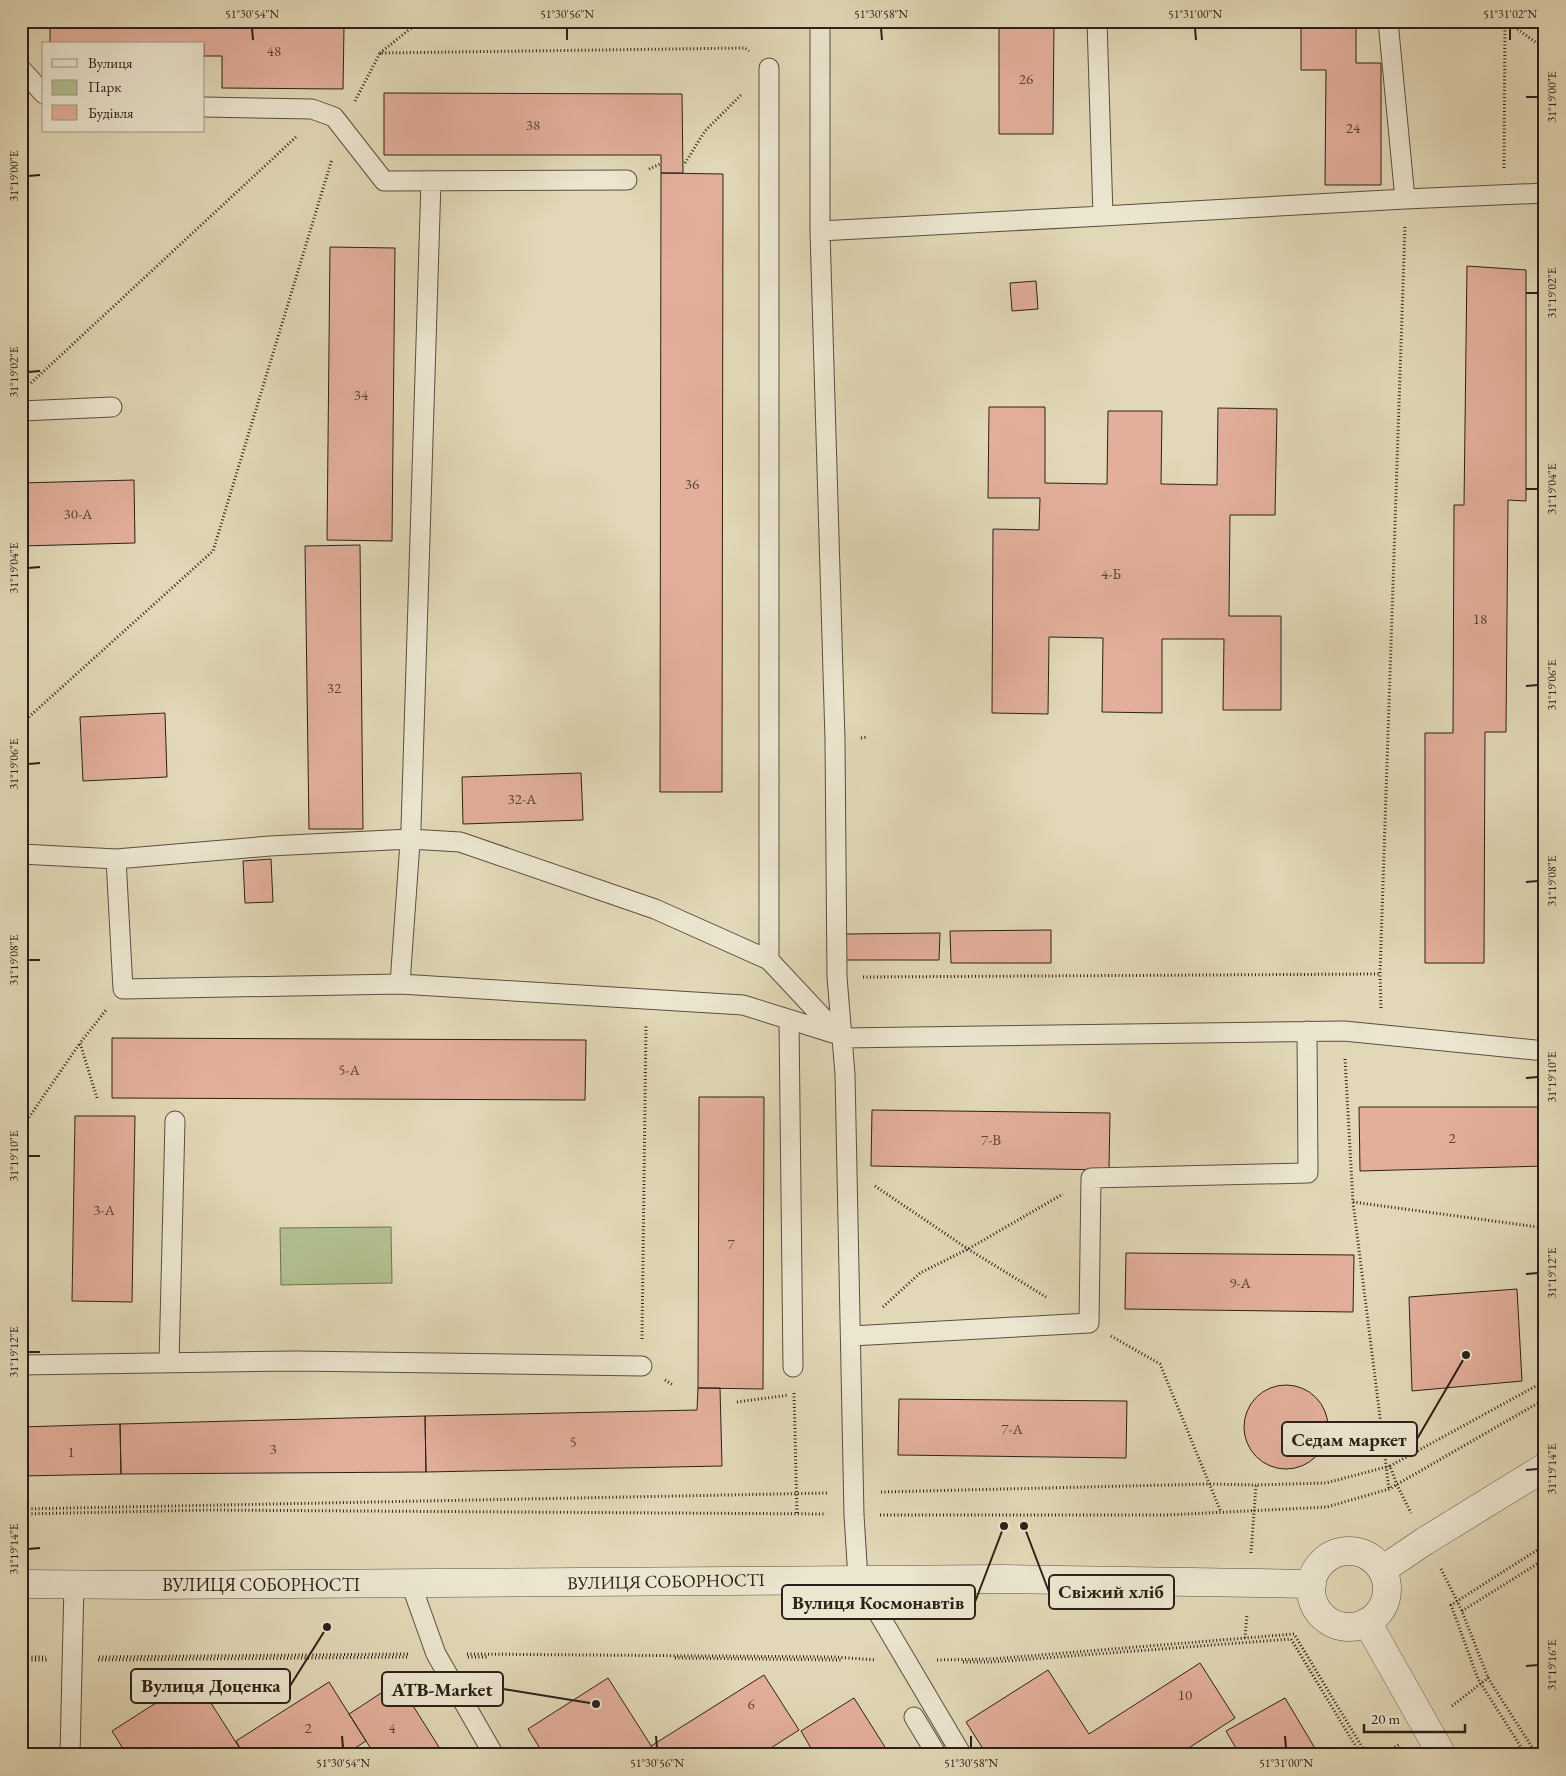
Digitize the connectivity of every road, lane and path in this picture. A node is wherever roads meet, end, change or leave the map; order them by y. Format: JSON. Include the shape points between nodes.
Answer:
{"nodes":[{"id":1,"x":420,"y":21,"type":"edge"},
{"id":2,"x":820,"y":21,"type":"edge"},
{"id":3,"x":1097,"y":21,"type":"edge"},
{"id":4,"x":1388,"y":21,"type":"edge"},
{"id":5,"x":1505,"y":21,"type":"edge"},
{"id":6,"x":1545,"y":50,"type":"edge"},
{"id":7,"x":380,"y":53,"type":"junction"},
{"id":8,"x":769,"y":68,"type":"junction"},
{"id":9,"x":21,"y":69,"type":"edge"},
{"id":10,"x":42,"y":92,"type":"edge"},
{"id":11,"x":205,"y":107,"type":"edge"},
{"id":12,"x":322,"y":113,"type":"junction"},
{"id":13,"x":341,"y":127,"type":"junction"},
{"id":14,"x":685,"y":163,"type":"dead end"},
{"id":15,"x":431,"y":180,"type":"junction"},
{"id":16,"x":627,"y":180,"type":"dead end"},
{"id":17,"x":1545,"y":193,"type":"edge"},
{"id":18,"x":1504,"y":195,"type":"junction"},
{"id":19,"x":1405,"y":199,"type":"junction"},
{"id":20,"x":1103,"y":216,"type":"junction"},
{"id":21,"x":820,"y":231,"type":"junction"},
{"id":22,"x":28,"y":386,"type":"dead end"},
{"id":23,"x":112,"y":407,"type":"dead end"},
{"id":24,"x":21,"y":411,"type":"edge"},
{"id":25,"x":21,"y":724,"type":"edge"},
{"id":26,"x":410,"y":839,"type":"junction"},
{"id":27,"x":21,"y":854,"type":"edge"},
{"id":28,"x":116,"y":858,"type":"junction"},
{"id":29,"x":769,"y":960,"type":"junction"},
{"id":30,"x":1380,"y":974,"type":"junction"},
{"id":31,"x":837,"y":977,"type":"junction"},
{"id":32,"x":400,"y":984,"type":"junction"},
{"id":33,"x":124,"y":989,"type":"junction"},
{"id":34,"x":646,"y":1000,"type":"junction"},
{"id":35,"x":789,"y":1021,"type":"junction"},
{"id":36,"x":1307,"y":1031,"type":"junction"},
{"id":37,"x":1344,"y":1031,"type":"junction"},
{"id":38,"x":1382,"y":1035,"type":"junction"},
{"id":39,"x":839,"y":1036,"type":"junction"},
{"id":40,"x":80,"y":1043,"type":"junction"},
{"id":41,"x":1545,"y":1052,"type":"edge"},
{"id":42,"x":97,"y":1098,"type":"dead end"},
{"id":43,"x":175,"y":1121,"type":"dead end"},
{"id":44,"x":21,"y":1129,"type":"edge"},
{"id":45,"x":847,"y":1167,"type":"junction"},
{"id":46,"x":1091,"y":1178,"type":"junction"},
{"id":47,"x":1353,"y":1202,"type":"junction"},
{"id":48,"x":1545,"y":1228,"type":"edge"},
{"id":49,"x":968,"y":1249,"type":"junction"},
{"id":50,"x":1048,"y":1298,"type":"dead end"},
{"id":51,"x":1089,"y":1323,"type":"junction"},
{"id":52,"x":850,"y":1336,"type":"junction"},
{"id":53,"x":169,"y":1363,"type":"junction"},
{"id":54,"x":21,"y":1365,"type":"edge"},
{"id":55,"x":642,"y":1366,"type":"joint"},
{"id":56,"x":793,"y":1367,"type":"joint"},
{"id":57,"x":1545,"y":1381,"type":"edge"},
{"id":58,"x":794,"y":1394,"type":"junction"},
{"id":59,"x":1545,"y":1399,"type":"edge"},
{"id":60,"x":738,"y":1402,"type":"dead end"},
{"id":61,"x":1390,"y":1466,"type":"junction"},
{"id":62,"x":1545,"y":1467,"type":"edge"},
{"id":63,"x":1385,"y":1468,"type":"junction"},
{"id":64,"x":1209,"y":1484,"type":"junction"},
{"id":65,"x":1256,"y":1485,"type":"junction"},
{"id":66,"x":1397,"y":1485,"type":"junction"},
{"id":67,"x":1389,"y":1489,"type":"junction"},
{"id":68,"x":853,"y":1493,"type":"junction"},
{"id":69,"x":797,"y":1495,"type":"junction"},
{"id":70,"x":21,"y":1509,"type":"edge"},
{"id":71,"x":1255,"y":1510,"type":"junction"},
{"id":72,"x":1221,"y":1512,"type":"junction"},
{"id":73,"x":797,"y":1513,"type":"junction"},
{"id":74,"x":21,"y":1514,"type":"edge"},
{"id":75,"x":854,"y":1515,"type":"junction"},
{"id":76,"x":1425,"y":1541,"type":"junction"},
{"id":77,"x":1545,"y":1545,"type":"edge"},
{"id":78,"x":1545,"y":1559,"type":"edge"},
{"id":79,"x":1382,"y":1570,"type":"junction"},
{"id":80,"x":858,"y":1579,"type":"junction"},
{"id":81,"x":1248,"y":1583,"type":"junction"},
{"id":82,"x":21,"y":1584,"type":"edge"},
{"id":83,"x":74,"y":1584,"type":"junction"},
{"id":84,"x":411,"y":1584,"type":"junction"},
{"id":85,"x":1312,"y":1584,"type":"junction"},
{"id":86,"x":1458,"y":1601,"type":"junction"},
{"id":87,"x":1462,"y":1611,"type":"junction"},
{"id":88,"x":1367,"y":1622,"type":"junction"},
{"id":89,"x":1246,"y":1640,"type":"junction"},
{"id":90,"x":436,"y":1655,"type":"junction"},
{"id":91,"x":21,"y":1659,"type":"edge"},
{"id":92,"x":72,"y":1659,"type":"junction"},
{"id":93,"x":880,"y":1660,"type":"dead end"},
{"id":94,"x":906,"y":1661,"type":"junction"},
{"id":95,"x":1488,"y":1678,"type":"junction"},
{"id":96,"x":1481,"y":1684,"type":"junction"},
{"id":97,"x":914,"y":1717,"type":"dead end"},
{"id":98,"x":1425,"y":1727,"type":"junction"},
{"id":99,"x":70,"y":1755,"type":"edge"},
{"id":100,"x":494,"y":1755,"type":"edge"},
{"id":101,"x":937,"y":1755,"type":"edge"},
{"id":102,"x":962,"y":1755,"type":"edge"},
{"id":103,"x":1361,"y":1755,"type":"edge"},
{"id":104,"x":1367,"y":1755,"type":"edge"},
{"id":105,"x":1383,"y":1755,"type":"edge"},
{"id":106,"x":1442,"y":1755,"type":"edge"},
{"id":107,"x":1526,"y":1755,"type":"edge"},
{"id":108,"x":1537,"y":1755,"type":"edge"}],
"edges":[{"from":1,"to":7,"type":"path"},
{"from":2,"to":21,"type":"lane"},
{"from":3,"to":20,"type":"lane"},
{"from":4,"to":19,"type":"lane"},
{"from":5,"to":6,"type":"path"},
{"from":5,"to":18,"type":"path"},
{"from":7,"to":8,"type":"path","via":[[744,48]]},
{"from":7,"to":13,"type":"path"},
{"from":8,"to":14,"type":"path","via":[[705,130]]},
{"from":8,"to":29,"type":"lane"},
{"from":9,"to":10,"type":"lane"},
{"from":11,"to":12,"type":"lane","via":[[312,109]]},
{"from":12,"to":13,"type":"lane","via":[[334,118]]},
{"from":12,"to":22,"type":"path"},
{"from":13,"to":15,"type":"lane","via":[[384,180]]},
{"from":13,"to":25,"type":"path","via":[[212,551]]},
{"from":15,"to":16,"type":"lane"},
{"from":15,"to":26,"type":"lane"},
{"from":17,"to":18,"type":"lane"},
{"from":18,"to":19,"type":"lane"},
{"from":19,"to":20,"type":"lane"},
{"from":19,"to":30,"type":"path"},
{"from":20,"to":21,"type":"lane"},
{"from":21,"to":31,"type":"lane","via":[[835,740]]},
{"from":23,"to":24,"type":"lane"},
{"from":26,"to":28,"type":"lane"},
{"from":26,"to":29,"type":"lane","via":[[460,842],[655,909]]},
{"from":26,"to":32,"type":"lane"},
{"from":27,"to":28,"type":"lane"},
{"from":28,"to":33,"type":"lane"},
{"from":29,"to":39,"type":"lane"},
{"from":30,"to":31,"type":"path"},
{"from":30,"to":38,"type":"path"},
{"from":31,"to":39,"type":"lane"},
{"from":32,"to":33,"type":"lane"},
{"from":32,"to":34,"type":"lane"},
{"from":33,"to":40,"type":"path"},
{"from":34,"to":35,"type":"lane","via":[[743,1005]]},
{"from":34,"to":55,"type":"path"},
{"from":35,"to":39,"type":"lane"},
{"from":35,"to":56,"type":"lane"},
{"from":36,"to":37,"type":"lane"},
{"from":36,"to":39,"type":"lane"},
{"from":36,"to":46,"type":"lane","via":[[1308,1173]]},
{"from":37,"to":38,"type":"lane"},
{"from":37,"to":47,"type":"path"},
{"from":38,"to":41,"type":"lane"},
{"from":39,"to":45,"type":"lane","via":[[845,1074]]},
{"from":40,"to":42,"type":"path"},
{"from":40,"to":44,"type":"path"},
{"from":43,"to":53,"type":"lane"},
{"from":45,"to":49,"type":"path"},
{"from":45,"to":52,"type":"lane"},
{"from":46,"to":49,"type":"path"},
{"from":46,"to":51,"type":"lane"},
{"from":47,"to":48,"type":"path"},
{"from":47,"to":63,"type":"path"},
{"from":49,"to":50,"type":"path"},
{"from":49,"to":52,"type":"path","via":[[920,1273]]},
{"from":51,"to":52,"type":"lane"},
{"from":51,"to":64,"type":"path","via":[[1160,1364]]},
{"from":52,"to":68,"type":"lane"},
{"from":53,"to":54,"type":"lane"},
{"from":53,"to":55,"type":"lane","via":[[297,1361]]},
{"from":56,"to":58,"type":"path"},
{"from":57,"to":61,"type":"path"},
{"from":58,"to":60,"type":"path"},
{"from":58,"to":69,"type":"path"},
{"from":59,"to":66,"type":"path"},
{"from":61,"to":63,"type":"path"},
{"from":61,"to":66,"type":"path"},
{"from":62,"to":76,"type":"street"},
{"from":63,"to":65,"type":"path","via":[[1326,1483]]},
{"from":63,"to":67,"type":"path"},
{"from":64,"to":65,"type":"path"},
{"from":64,"to":68,"type":"path"},
{"from":64,"to":72,"type":"path"},
{"from":65,"to":71,"type":"path"},
{"from":66,"to":67,"type":"path"},
{"from":66,"to":76,"type":"path"},
{"from":67,"to":71,"type":"path","via":[[1327,1507]]},
{"from":68,"to":69,"type":"path"},
{"from":68,"to":75,"type":"lane"},
{"from":69,"to":70,"type":"path"},
{"from":69,"to":73,"type":"path"},
{"from":71,"to":72,"type":"path"},
{"from":71,"to":81,"type":"path"},
{"from":72,"to":75,"type":"path","via":[[1166,1515]]},
{"from":73,"to":74,"type":"path","via":[[207,1510]]},
{"from":73,"to":75,"type":"path"},
{"from":75,"to":80,"type":"lane"},
{"from":76,"to":79,"type":"street"},
{"from":76,"to":86,"type":"path"},
{"from":77,"to":86,"type":"path"},
{"from":78,"to":87,"type":"path"},
{"from":79,"to":85,"type":"street","via":[[1365,1554],[1342,1552],[1321,1563]]},
{"from":79,"to":88,"type":"street","via":[[1387,1594],[1384,1605]]},
{"from":80,"to":81,"type":"street","name":"ВУЛИЦЯ СОБОРНОСТІ"},
{"from":80,"to":84,"type":"street","name":"ВУЛИЦЯ СОБОРНОСТІ"},
{"from":80,"to":94,"type":"lane"},
{"from":81,"to":85,"type":"street","name":"ВУЛИЦЯ СОБОРНОСТІ"},
{"from":81,"to":89,"type":"path"},
{"from":82,"to":83,"type":"street","name":"ВУЛИЦЯ СОБОРНОСТІ"},
{"from":83,"to":84,"type":"street","name":"ВУЛИЦЯ СОБОРНОСТІ"},
{"from":83,"to":92,"type":"lane"},
{"from":84,"to":90,"type":"lane"},
{"from":85,"to":88,"type":"street","via":[[1316,1607],[1333,1623],[1356,1626]]},
{"from":86,"to":87,"type":"path"},
{"from":86,"to":96,"type":"path","via":[[1451,1605]]},
{"from":87,"to":95,"type":"path"},
{"from":88,"to":98,"type":"street"},
{"from":89,"to":94,"type":"path","via":[[992,1659]]},
{"from":89,"to":103,"type":"path","via":[[1291,1639]]},
{"from":89,"to":104,"type":"path","via":[[1294,1634]]},
{"from":90,"to":92,"type":"path"},
{"from":90,"to":93,"type":"path"},
{"from":90,"to":100,"type":"lane"},
{"from":91,"to":92,"type":"path"},
{"from":92,"to":99,"type":"lane"},
{"from":94,"to":102,"type":"lane"},
{"from":95,"to":96,"type":"path"},
{"from":95,"to":108,"type":"path"},
{"from":96,"to":98,"type":"path"},
{"from":96,"to":107,"type":"path"},
{"from":97,"to":101,"type":"lane"},
{"from":98,"to":105,"type":"path"},
{"from":98,"to":106,"type":"street"}]}
